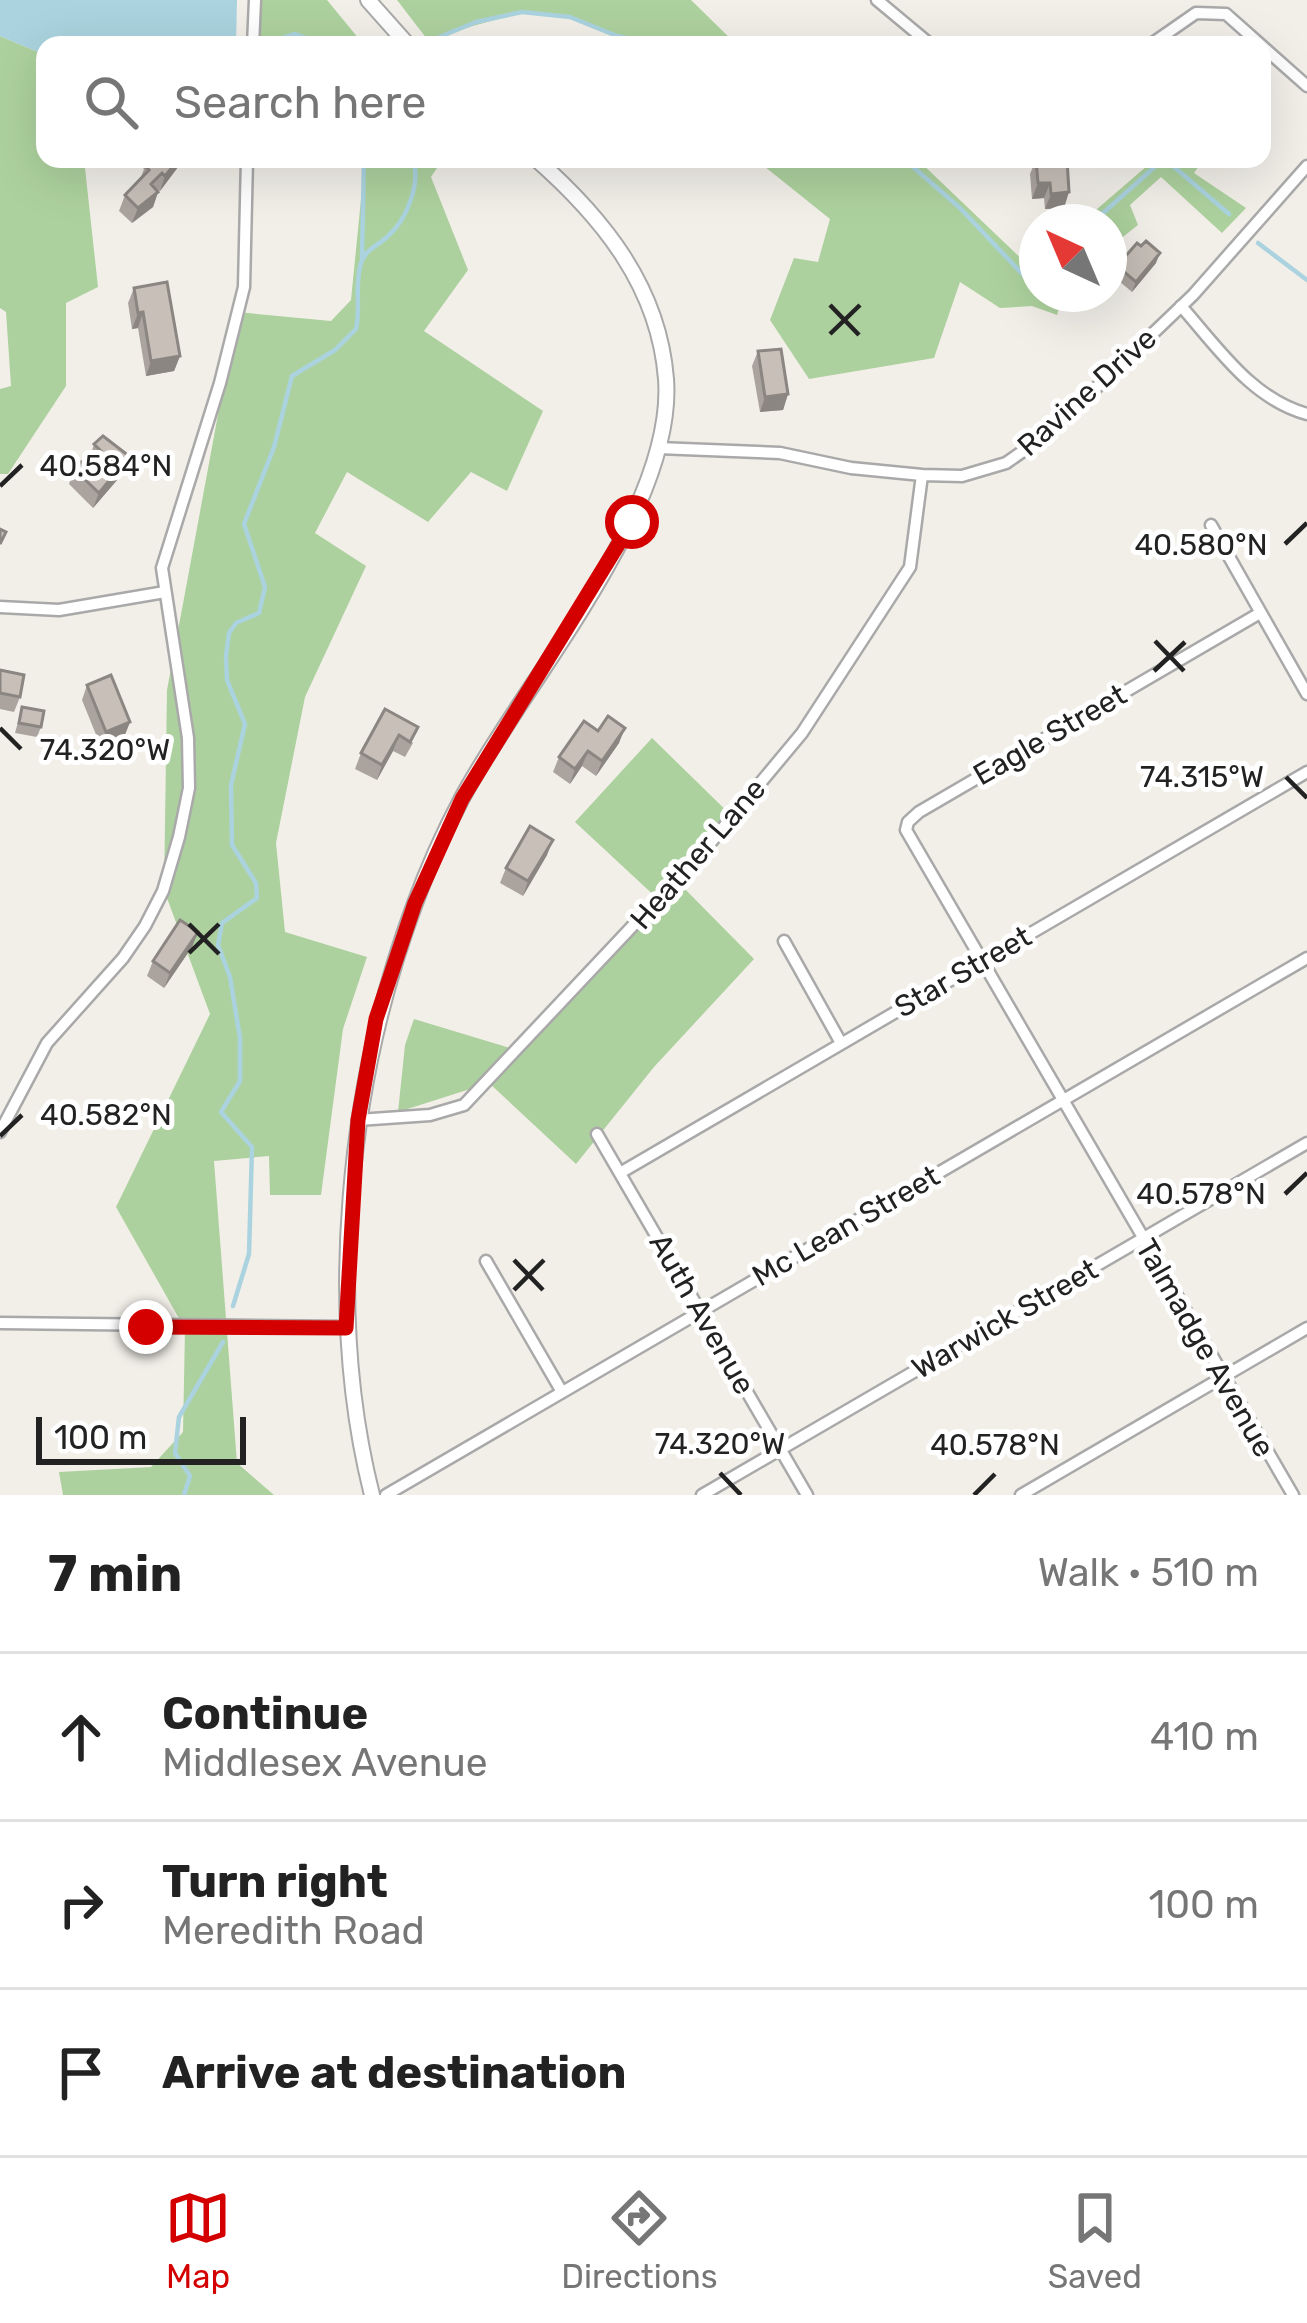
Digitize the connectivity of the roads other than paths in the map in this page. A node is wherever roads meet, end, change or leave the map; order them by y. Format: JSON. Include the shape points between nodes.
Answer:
{"nodes":[{"id":1,"x":255,"y":0,"type":"edge"},
{"id":2,"x":368,"y":0,"type":"edge"},
{"id":3,"x":877,"y":0,"type":"edge"},
{"id":4,"x":254,"y":36,"type":"edge"},
{"id":5,"x":400,"y":36,"type":"edge"},
{"id":6,"x":920,"y":36,"type":"edge"},
{"id":7,"x":1163,"y":36,"type":"edge"},
{"id":8,"x":1251,"y":36,"type":"edge"},
{"id":9,"x":1271,"y":54,"type":"edge"},
{"id":10,"x":1307,"y":86,"type":"edge"},
{"id":11,"x":1307,"y":166,"type":"edge"},
{"id":12,"x":247,"y":168,"type":"edge"},
{"id":13,"x":547,"y":168,"type":"edge"},
{"id":14,"x":1181,"y":306,"type":"junction"},
{"id":15,"x":1307,"y":414,"type":"edge"},
{"id":16,"x":658,"y":448,"type":"junction"},
{"id":17,"x":922,"y":475,"type":"junction"},
{"id":18,"x":1211,"y":525,"type":"dead end"},
{"id":19,"x":165,"y":592,"type":"junction"},
{"id":20,"x":0,"y":607,"type":"edge"},
{"id":21,"x":1260,"y":613,"type":"junction"},
{"id":22,"x":1307,"y":694,"type":"edge"},
{"id":23,"x":1307,"y":772,"type":"edge"},
{"id":24,"x":906,"y":826,"type":"joint"},
{"id":25,"x":784,"y":941,"type":"dead end"},
{"id":26,"x":1307,"y":958,"type":"edge"},
{"id":27,"x":980,"y":963,"type":"junction"},
{"id":28,"x":841,"y":1043,"type":"junction"},
{"id":29,"x":1060,"y":1101,"type":"junction"},
{"id":30,"x":358,"y":1120,"type":"junction"},
{"id":31,"x":0,"y":1132,"type":"edge"},
{"id":32,"x":597,"y":1134,"type":"dead end"},
{"id":33,"x":1307,"y":1143,"type":"edge"},
{"id":34,"x":620,"y":1173,"type":"junction"},
{"id":35,"x":1141,"y":1239,"type":"junction"},
{"id":36,"x":486,"y":1261,"type":"dead end"},
{"id":37,"x":700,"y":1311,"type":"junction"},
{"id":38,"x":0,"y":1323,"type":"edge"},
{"id":39,"x":346,"y":1328,"type":"junction"},
{"id":40,"x":1307,"y":1328,"type":"edge"},
{"id":41,"x":1222,"y":1379,"type":"junction"},
{"id":42,"x":562,"y":1392,"type":"junction"},
{"id":43,"x":781,"y":1449,"type":"junction"},
{"id":44,"x":372,"y":1495,"type":"edge"},
{"id":45,"x":386,"y":1495,"type":"edge"},
{"id":46,"x":702,"y":1495,"type":"edge"},
{"id":47,"x":807,"y":1495,"type":"edge"},
{"id":48,"x":1022,"y":1495,"type":"edge"},
{"id":49,"x":1293,"y":1495,"type":"edge"}],
"edges":[{"from":1,"to":4,"type":"street"},
{"from":2,"to":5,"type":"street"},
{"from":3,"to":6,"type":"street"},
{"from":7,"to":8,"type":"street","via":[[1196,13],[1226,14]]},
{"from":9,"to":10,"type":"street"},
{"from":11,"to":14,"type":"street","name":"Ravine Drive"},
{"from":12,"to":19,"type":"street","via":[[244,287],[162,568]]},
{"from":13,"to":16,"type":"street","via":[[620,246],[650,306],[666,381]]},
{"from":14,"to":15,"type":"street","via":[[1261,392]]},
{"from":14,"to":17,"type":"street","name":"Ravine Drive","via":[[1033,447],[962,476]]},
{"from":16,"to":17,"type":"street","name":"Ravine Drive","via":[[780,453]]},
{"from":16,"to":30,"type":"street","via":[[632,522],[462,799],[415,903],[376,1019]]},
{"from":17,"to":30,"type":"street","name":"Heather Lane","via":[[910,567],[802,733],[706,847],[464,1105]]},
{"from":18,"to":21,"type":"street"},
{"from":19,"to":20,"type":"street","via":[[59,610]]},
{"from":19,"to":31,"type":"street","via":[[189,788],[163,891],[123,958],[47,1043]]},
{"from":21,"to":22,"type":"street"},
{"from":21,"to":24,"type":"street","name":"Eagle Street"},
{"from":23,"to":27,"type":"street","name":"Star Street"},
{"from":24,"to":27,"type":"street","name":"Talmadge Avenue"},
{"from":25,"to":28,"type":"street"},
{"from":26,"to":29,"type":"street","name":"Mc Lean Street"},
{"from":27,"to":28,"type":"street","name":"Star Street"},
{"from":27,"to":29,"type":"street","name":"Talmadge Avenue"},
{"from":28,"to":34,"type":"street","name":"Star Street"},
{"from":29,"to":35,"type":"street","name":"Talmadge Avenue"},
{"from":29,"to":37,"type":"street","name":"Mc Lean Street"},
{"from":30,"to":39,"type":"street"},
{"from":32,"to":34,"type":"street","name":"Auth Avenue"},
{"from":33,"to":35,"type":"street","name":"Warwick Street"},
{"from":34,"to":37,"type":"street","name":"Auth Avenue"},
{"from":35,"to":41,"type":"street","name":"Talmadge Avenue"},
{"from":35,"to":43,"type":"street","name":"Warwick Street"},
{"from":36,"to":42,"type":"street"},
{"from":37,"to":42,"type":"street","name":"Mc Lean Street"},
{"from":37,"to":43,"type":"street","name":"Auth Avenue"},
{"from":38,"to":39,"type":"street"},
{"from":39,"to":44,"type":"street"},
{"from":40,"to":41,"type":"street"},
{"from":41,"to":48,"type":"street"},
{"from":41,"to":49,"type":"street","name":"Talmadge Avenue"},
{"from":42,"to":45,"type":"street","name":"Mc Lean Street"},
{"from":43,"to":46,"type":"street","name":"Warwick Street"},
{"from":43,"to":47,"type":"street","name":"Auth Avenue"}]}
